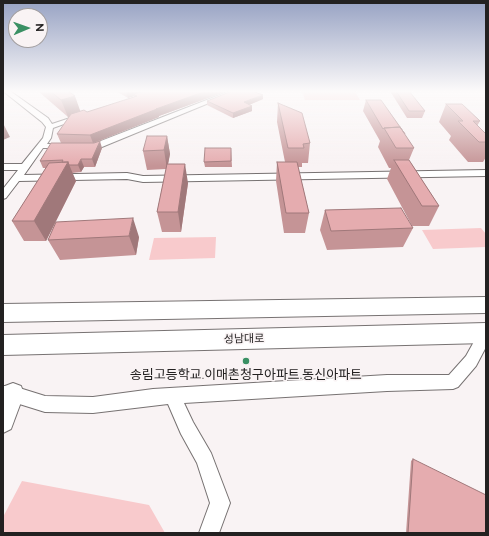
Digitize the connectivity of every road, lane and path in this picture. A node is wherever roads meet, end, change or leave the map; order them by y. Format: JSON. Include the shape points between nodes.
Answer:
{"nodes":[{"id":1,"x":41,"y":116,"type":"edge"},
{"id":2,"x":81,"y":116,"type":"edge"},
{"id":3,"x":172,"y":116,"type":"edge"},
{"id":4,"x":50,"y":126,"type":"junction"},
{"id":5,"x":40,"y":146,"type":"junction"},
{"id":6,"x":3,"y":167,"type":"edge"},
{"id":7,"x":25,"y":167,"type":"junction"},
{"id":8,"x":486,"y":173,"type":"edge"},
{"id":9,"x":16,"y":178,"type":"junction"},
{"id":10,"x":3,"y":196,"type":"edge"},
{"id":11,"x":486,"y":305,"type":"edge"},
{"id":12,"x":3,"y":313,"type":"edge"},
{"id":13,"x":486,"y":333,"type":"edge"},
{"id":14,"x":3,"y":345,"type":"edge"},
{"id":15,"x":8,"y":394,"type":"edge"},
{"id":16,"x":173,"y":396,"type":"junction"},
{"id":17,"x":3,"y":421,"type":"edge"},
{"id":18,"x":209,"y":533,"type":"edge"}],
"edges":[{"from":1,"to":4,"type":"street"},
{"from":2,"to":4,"type":"street"},
{"from":3,"to":5,"type":"street","via":[[94,147]]},
{"from":4,"to":5,"type":"street","via":[[47,138]]},
{"from":5,"to":7,"type":"street"},
{"from":6,"to":7,"type":"street"},
{"from":7,"to":9,"type":"street"},
{"from":8,"to":9,"type":"street","via":[[142,179],[127,176]]},
{"from":9,"to":10,"type":"street"},
{"from":11,"to":12,"type":"main road"},
{"from":13,"to":14,"type":"main road","name":"성남대로"},
{"from":13,"to":16,"type":"street","via":[[471,361],[454,382],[387,383]]},
{"from":15,"to":16,"type":"street","via":[[45,404],[93,405]]},
{"from":15,"to":17,"type":"street"},
{"from":16,"to":18,"type":"street","via":[[204,460],[220,503]]}]}
